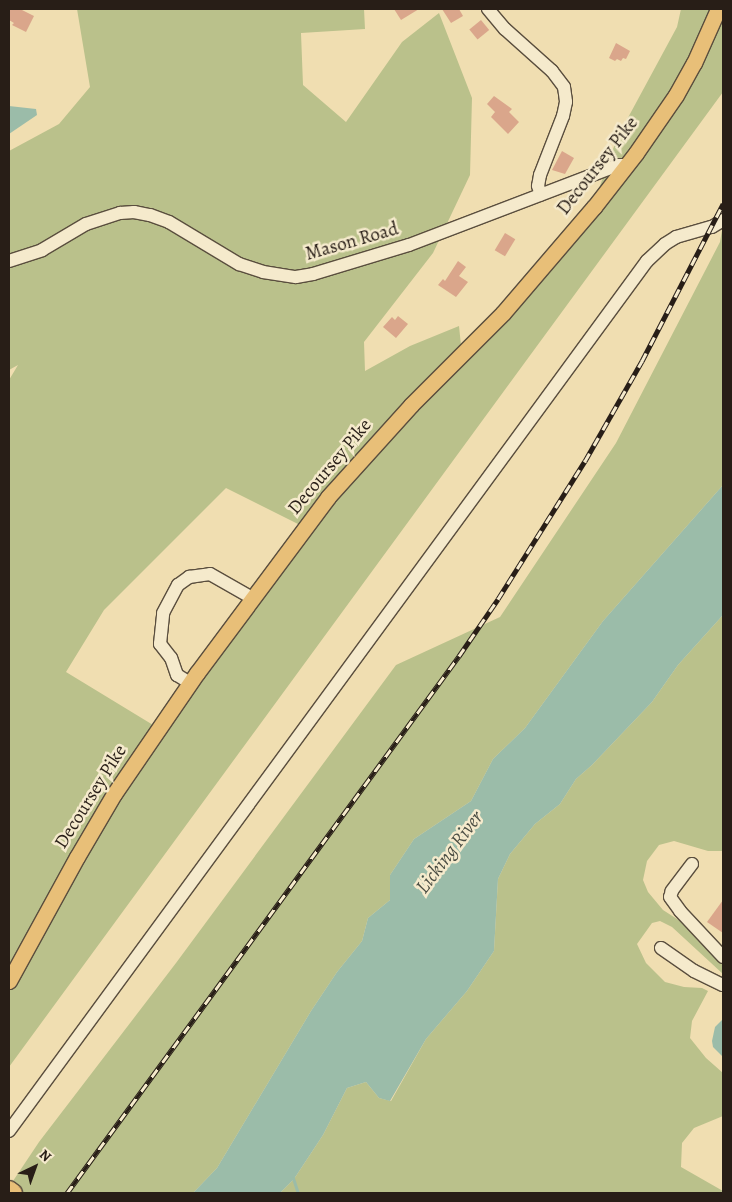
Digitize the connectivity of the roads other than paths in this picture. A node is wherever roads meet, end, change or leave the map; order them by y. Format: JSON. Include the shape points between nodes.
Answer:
{"nodes":[{"id":1,"x":488,"y":9,"type":"edge"},
{"id":2,"x":718,"y":9,"type":"edge"},
{"id":3,"x":626,"y":166,"type":"junction"},
{"id":4,"x":541,"y":196,"type":"junction"},
{"id":5,"x":723,"y":220,"type":"edge"},
{"id":6,"x":9,"y":261,"type":"edge"},
{"id":7,"x":252,"y":598,"type":"junction"},
{"id":8,"x":190,"y":683,"type":"junction"},
{"id":9,"x":692,"y":864,"type":"dead end"},
{"id":10,"x":661,"y":948,"type":"dead end"},
{"id":11,"x":723,"y":958,"type":"edge"},
{"id":12,"x":9,"y":981,"type":"edge"},
{"id":13,"x":723,"y":985,"type":"edge"},
{"id":14,"x":9,"y":1131,"type":"edge"},
{"id":15,"x":9,"y":1190,"type":"edge"},
{"id":16,"x":13,"y":1193,"type":"edge"}],
"edges":[{"from":1,"to":4,"type":"street","via":[[505,29],[552,71],[564,87],[566,102],[563,116],[540,175],[538,186]]},
{"from":2,"to":3,"type":"main road","name":"Decoursey Pike","via":[[676,95]]},
{"from":3,"to":4,"type":"street","name":"Mason Road","via":[[618,165]]},
{"from":3,"to":7,"type":"main road","name":"Decoursey Pike","via":[[503,313],[411,405],[328,497]]},
{"from":4,"to":6,"type":"street","name":"Mason Road","via":[[333,270],[296,276],[262,272],[239,264],[169,222],[134,212],[86,224],[42,250]]},
{"from":5,"to":14,"type":"street","via":[[665,244],[648,261]]},
{"from":7,"to":8,"type":"main road","name":"Decoursey Pike"},
{"from":7,"to":8,"type":"street","via":[[210,574],[189,577],[178,585],[163,613],[160,644],[171,658],[177,676]]},
{"from":8,"to":12,"type":"main road","name":"Decoursey Pike","via":[[114,794]]},
{"from":9,"to":11,"type":"street","via":[[670,897]]},
{"from":10,"to":13,"type":"street","via":[[694,972]]},
{"from":15,"to":16,"type":"highway"}]}
